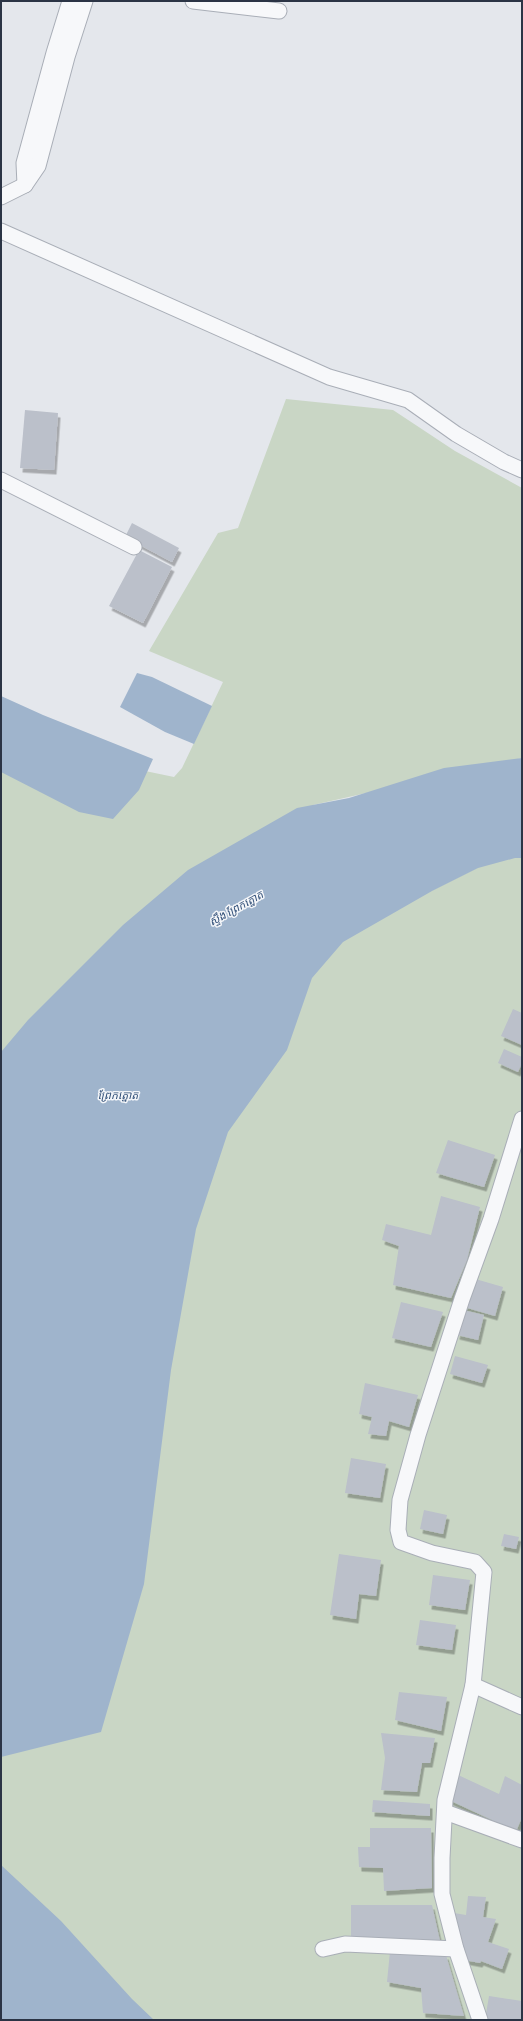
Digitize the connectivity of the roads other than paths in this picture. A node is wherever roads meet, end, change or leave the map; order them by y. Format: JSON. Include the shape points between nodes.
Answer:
{"nodes":[{"id":1,"x":70,"y":1,"type":"edge"},
{"id":2,"x":85,"y":1,"type":"edge"},
{"id":3,"x":193,"y":1,"type":"edge"},
{"id":4,"x":259,"y":5,"type":"edge"},
{"id":5,"x":279,"y":11,"type":"dead end"},
{"id":6,"x":25,"y":185,"type":"junction"},
{"id":7,"x":1,"y":197,"type":"edge"},
{"id":8,"x":1,"y":231,"type":"edge"},
{"id":9,"x":522,"y":470,"type":"edge"},
{"id":10,"x":1,"y":480,"type":"edge"},
{"id":11,"x":134,"y":547,"type":"dead end"},
{"id":12,"x":522,"y":1119,"type":"edge"},
{"id":13,"x":518,"y":1150,"type":"edge"},
{"id":14,"x":473,"y":1685,"type":"junction"},
{"id":15,"x":522,"y":1707,"type":"edge"},
{"id":16,"x":444,"y":1812,"type":"junction"},
{"id":17,"x":522,"y":1840,"type":"edge"},
{"id":18,"x":323,"y":1949,"type":"dead end"},
{"id":19,"x":456,"y":1949,"type":"junction"},
{"id":20,"x":480,"y":2020,"type":"edge"}],
"edges":[{"from":1,"to":6,"type":"street","via":[[24,163]]},
{"from":2,"to":6,"type":"street","via":[[38,166]]},
{"from":3,"to":4,"type":"street"},
{"from":4,"to":5,"type":"street"},
{"from":6,"to":7,"type":"street"},
{"from":8,"to":9,"type":"street","via":[[329,377],[408,400],[456,434]]},
{"from":10,"to":11,"type":"street"},
{"from":12,"to":13,"type":"street","via":[[518,1129]]},
{"from":13,"to":14,"type":"street","via":[[462,1299],[400,1500],[398,1530],[401,1542],[432,1553],[475,1562],[484,1572]]},
{"from":14,"to":15,"type":"street"},
{"from":14,"to":16,"type":"street","via":[[459,1735]]},
{"from":16,"to":17,"type":"street"},
{"from":16,"to":19,"type":"street","via":[[442,1894]]},
{"from":18,"to":19,"type":"street","via":[[346,1944]]},
{"from":19,"to":20,"type":"street"}]}
